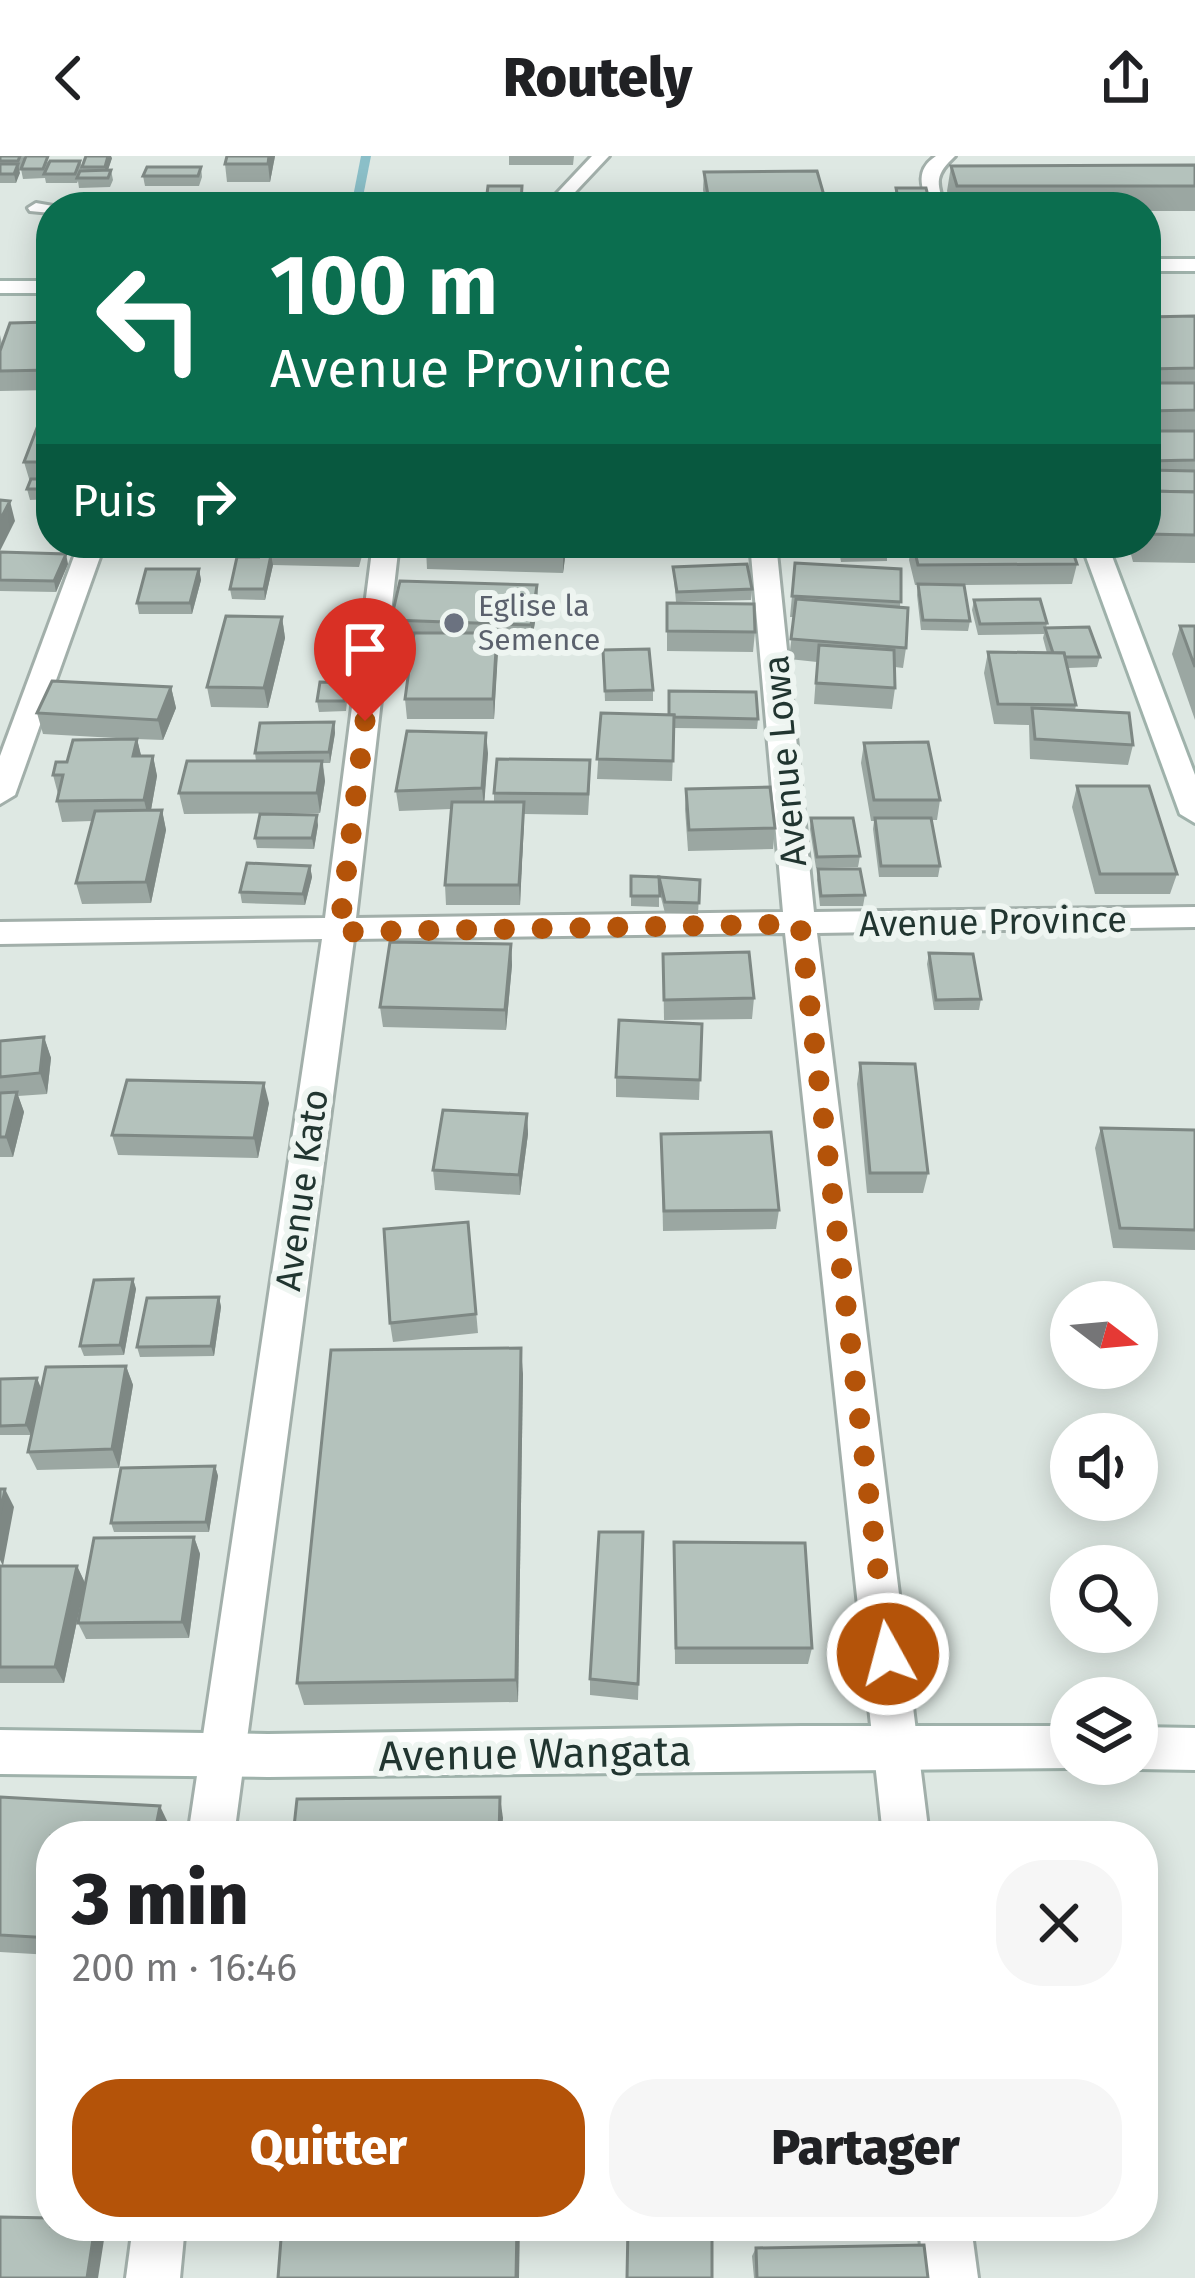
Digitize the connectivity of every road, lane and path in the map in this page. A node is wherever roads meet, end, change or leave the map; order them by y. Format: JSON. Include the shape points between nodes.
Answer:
{"nodes":[{"id":1,"x":601,"y":156,"type":"edge"},
{"id":2,"x":947,"y":156,"type":"edge"},
{"id":3,"x":566,"y":192,"type":"edge"},
{"id":4,"x":932,"y":192,"type":"edge"},
{"id":5,"x":0,"y":265,"type":"edge"},
{"id":6,"x":36,"y":265,"type":"edge"},
{"id":7,"x":1161,"y":265,"type":"edge"},
{"id":8,"x":1195,"y":265,"type":"edge"},
{"id":9,"x":1161,"y":286,"type":"edge"},
{"id":10,"x":0,"y":287,"type":"edge"},
{"id":11,"x":36,"y":287,"type":"edge"},
{"id":12,"x":1195,"y":287,"type":"edge"},
{"id":13,"x":87,"y":558,"type":"edge"},
{"id":14,"x":384,"y":558,"type":"edge"},
{"id":15,"x":764,"y":558,"type":"edge"},
{"id":16,"x":1100,"y":558,"type":"edge"},
{"id":17,"x":0,"y":795,"type":"edge"},
{"id":18,"x":1195,"y":814,"type":"edge"},
{"id":19,"x":1195,"y":916,"type":"edge"},
{"id":20,"x":800,"y":924,"type":"junction"},
{"id":21,"x":339,"y":932,"type":"junction"},
{"id":22,"x":0,"y":934,"type":"edge"},
{"id":23,"x":899,"y":1744,"type":"junction"},
{"id":24,"x":1050,"y":1747,"type":"edge"},
{"id":25,"x":1158,"y":1748,"type":"edge"},
{"id":26,"x":1195,"y":1749,"type":"edge"},
{"id":27,"x":0,"y":1752,"type":"edge"},
{"id":28,"x":221,"y":1760,"type":"junction"},
{"id":29,"x":213,"y":1821,"type":"edge"},
{"id":30,"x":905,"y":1821,"type":"edge"},
{"id":31,"x":157,"y":2241,"type":"edge"},
{"id":32,"x":947,"y":2241,"type":"edge"},
{"id":33,"x":153,"y":2278,"type":"edge"},
{"id":34,"x":951,"y":2278,"type":"edge"}],
"edges":[{"from":1,"to":3,"type":"lane"},
{"from":2,"to":4,"type":"lane","via":[[932,166]]},
{"from":5,"to":6,"type":"street"},
{"from":7,"to":8,"type":"street"},
{"from":9,"to":12,"type":"street"},
{"from":10,"to":11,"type":"street"},
{"from":13,"to":17,"type":"street"},
{"from":14,"to":21,"type":"street","name":"Avenue Kato"},
{"from":15,"to":20,"type":"street","name":"Avenue Lowa"},
{"from":16,"to":18,"type":"street"},
{"from":19,"to":20,"type":"street","name":"Avenue Province"},
{"from":20,"to":21,"type":"street","name":"Avenue Province"},
{"from":20,"to":23,"type":"street","name":"Avenue Lowa"},
{"from":21,"to":22,"type":"street","name":"Avenue Province"},
{"from":21,"to":28,"type":"street","name":"Avenue Kato"},
{"from":23,"to":24,"type":"street","name":"Avenue Wangata"},
{"from":23,"to":28,"type":"street","name":"Avenue Wangata"},
{"from":23,"to":30,"type":"street","name":"Avenue Lowa"},
{"from":25,"to":26,"type":"street"},
{"from":27,"to":28,"type":"street","name":"Avenue Wangata"},
{"from":28,"to":29,"type":"street","name":"Avenue Kato"},
{"from":31,"to":33,"type":"street"},
{"from":32,"to":34,"type":"street"}]}
